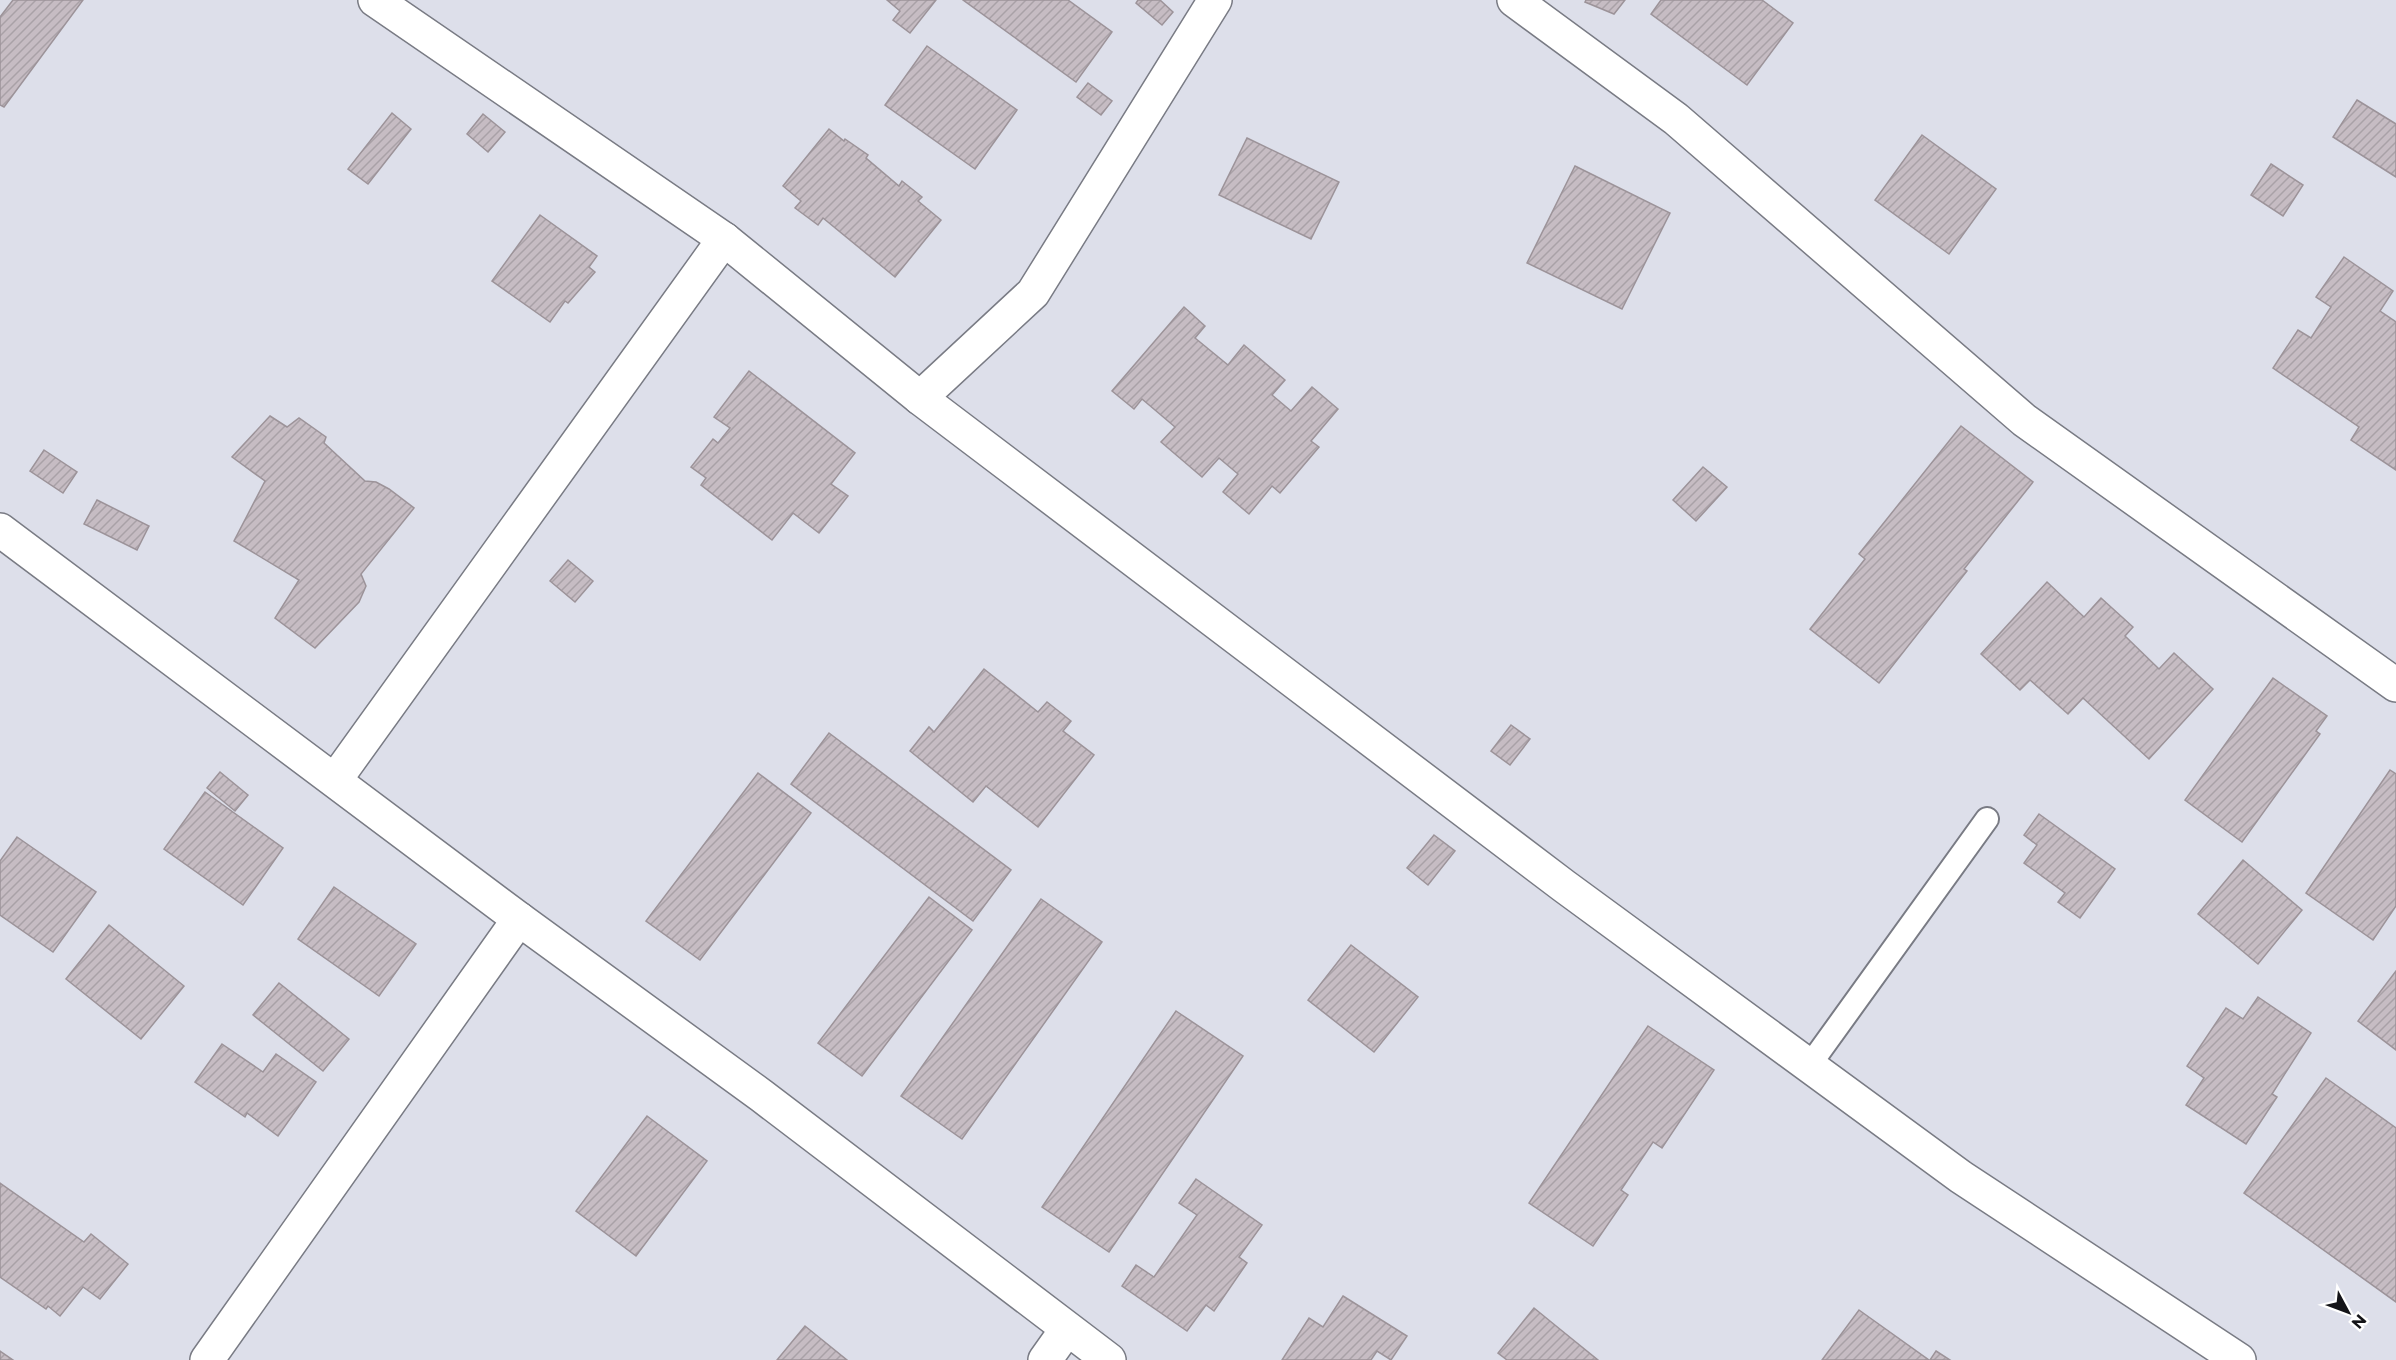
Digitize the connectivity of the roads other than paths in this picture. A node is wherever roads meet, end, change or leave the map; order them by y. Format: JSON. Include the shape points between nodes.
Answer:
{"nodes":[{"id":1,"x":375,"y":0,"type":"edge"},
{"id":2,"x":1215,"y":0,"type":"edge"},
{"id":3,"x":1514,"y":0,"type":"edge"},
{"id":4,"x":724,"y":239,"type":"junction"},
{"id":5,"x":920,"y":398,"type":"junction"},
{"id":6,"x":0,"y":530,"type":"edge"},
{"id":7,"x":2396,"y":685,"type":"edge"},
{"id":8,"x":335,"y":780,"type":"junction"},
{"id":9,"x":1988,"y":819,"type":"dead end"},
{"id":10,"x":519,"y":919,"type":"junction"},
{"id":11,"x":1809,"y":1066,"type":"junction"},
{"id":12,"x":1067,"y":1329,"type":"junction"},
{"id":13,"x":207,"y":1360,"type":"edge"},
{"id":14,"x":1045,"y":1360,"type":"edge"},
{"id":15,"x":1109,"y":1360,"type":"edge"},
{"id":16,"x":2239,"y":1360,"type":"edge"}],
"edges":[{"from":1,"to":4,"type":"street"},
{"from":2,"to":5,"type":"street","via":[[1033,293]]},
{"from":3,"to":7,"type":"street","via":[[1676,120],[2024,420]]},
{"from":4,"to":5,"type":"street"},
{"from":4,"to":8,"type":"street"},
{"from":5,"to":11,"type":"street","via":[[1564,886]]},
{"from":6,"to":8,"type":"street"},
{"from":8,"to":10,"type":"street"},
{"from":9,"to":11,"type":"lane"},
{"from":10,"to":12,"type":"street","via":[[762,1096]]},
{"from":10,"to":13,"type":"street"},
{"from":11,"to":16,"type":"street","via":[[1961,1177]]},
{"from":12,"to":14,"type":"street"},
{"from":12,"to":15,"type":"street"}]}
